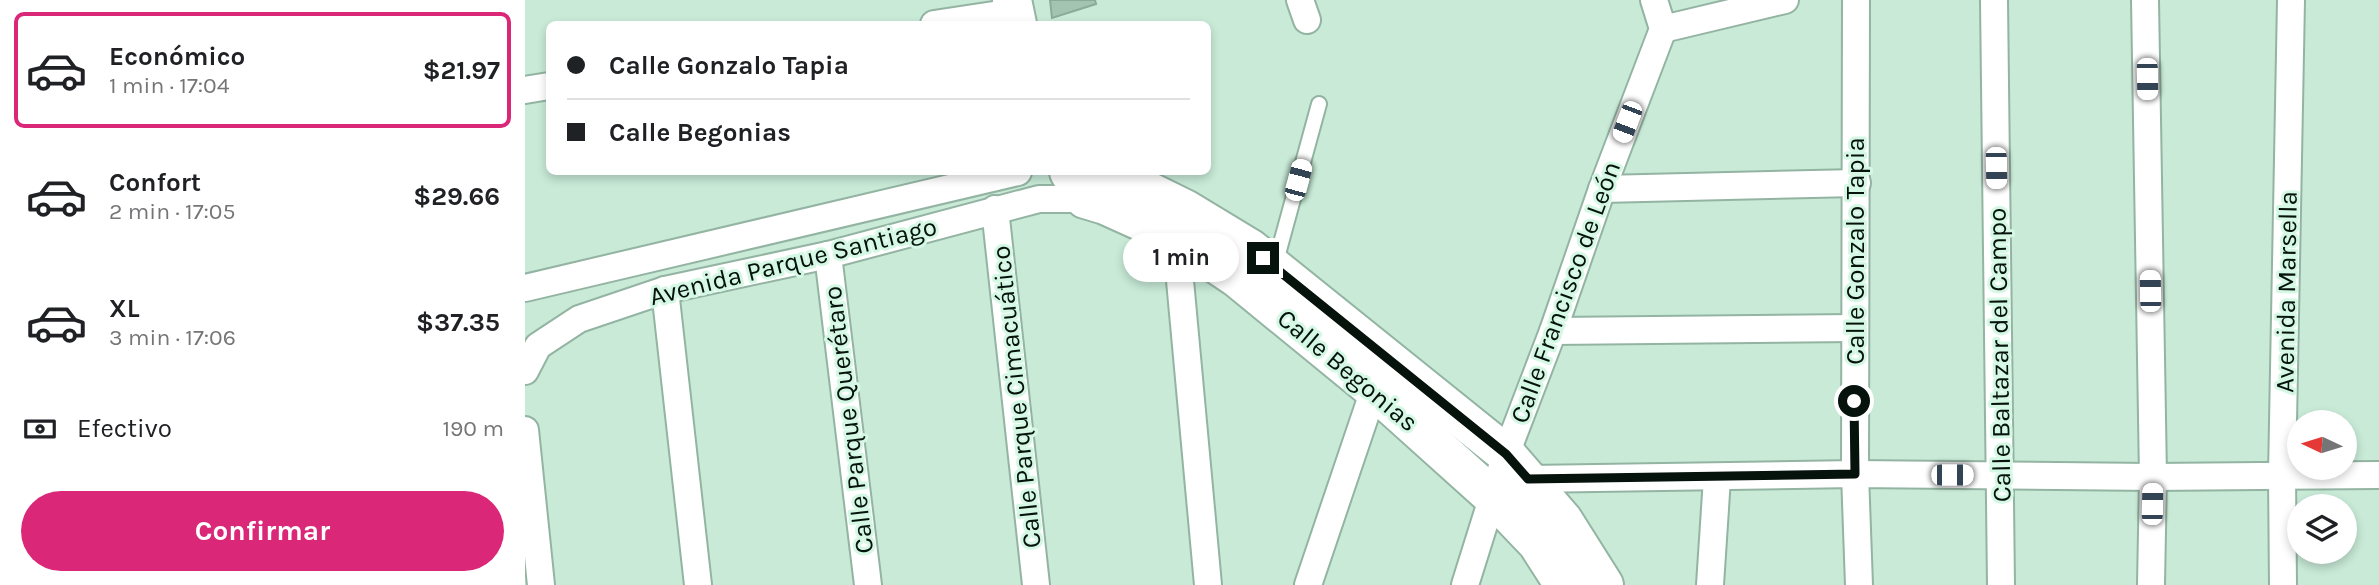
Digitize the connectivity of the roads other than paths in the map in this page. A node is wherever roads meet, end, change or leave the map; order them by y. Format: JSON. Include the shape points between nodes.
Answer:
{"nodes":[{"id":1,"x":1654,"y":0,"type":"edge"},
{"id":2,"x":1785,"y":0,"type":"edge"},
{"id":3,"x":1856,"y":0,"type":"edge"},
{"id":4,"x":1994,"y":0,"type":"edge"},
{"id":5,"x":2145,"y":0,"type":"edge"},
{"id":6,"x":2291,"y":0,"type":"edge"},
{"id":7,"x":1014,"y":12,"type":"edge"},
{"id":8,"x":954,"y":21,"type":"edge"},
{"id":9,"x":1663,"y":29,"type":"junction"},
{"id":10,"x":546,"y":86,"type":"edge"},
{"id":11,"x":525,"y":90,"type":"edge"},
{"id":12,"x":1319,"y":104,"type":"dead end"},
{"id":13,"x":1005,"y":175,"type":"edge"},
{"id":14,"x":1083,"y":181,"type":"edge"},
{"id":15,"x":1857,"y":183,"type":"junction"},
{"id":16,"x":1602,"y":189,"type":"junction"},
{"id":17,"x":995,"y":209,"type":"junction"},
{"id":18,"x":1176,"y":237,"type":"junction"},
{"id":19,"x":828,"y":255,"type":"junction"},
{"id":20,"x":1275,"y":268,"type":"junction"},
{"id":21,"x":525,"y":288,"type":"edge"},
{"id":22,"x":665,"y":290,"type":"junction"},
{"id":23,"x":1854,"y":328,"type":"junction"},
{"id":24,"x":1553,"y":331,"type":"junction"},
{"id":25,"x":525,"y":371,"type":"edge"},
{"id":26,"x":1380,"y":373,"type":"junction"},
{"id":27,"x":525,"y":430,"type":"edge"},
{"id":28,"x":1517,"y":467,"type":"junction"},
{"id":29,"x":1855,"y":474,"type":"junction"},
{"id":30,"x":2001,"y":475,"type":"junction"},
{"id":31,"x":2282,"y":475,"type":"junction"},
{"id":32,"x":2379,"y":475,"type":"edge"},
{"id":33,"x":2153,"y":477,"type":"junction"},
{"id":34,"x":1717,"y":478,"type":"junction"},
{"id":35,"x":1493,"y":497,"type":"junction"},
{"id":36,"x":541,"y":585,"type":"edge"},
{"id":37,"x":698,"y":585,"type":"edge"},
{"id":38,"x":868,"y":585,"type":"edge"},
{"id":39,"x":1036,"y":585,"type":"edge"},
{"id":40,"x":1208,"y":585,"type":"edge"},
{"id":41,"x":1308,"y":585,"type":"edge"},
{"id":42,"x":1465,"y":585,"type":"edge"},
{"id":43,"x":1564,"y":585,"type":"edge"},
{"id":44,"x":1604,"y":585,"type":"edge"},
{"id":45,"x":1710,"y":585,"type":"edge"},
{"id":46,"x":1859,"y":585,"type":"edge"},
{"id":47,"x":2001,"y":585,"type":"edge"},
{"id":48,"x":2151,"y":585,"type":"edge"},
{"id":49,"x":2283,"y":585,"type":"edge"}],
"edges":[{"from":1,"to":9,"type":"street"},
{"from":2,"to":9,"type":"street"},
{"from":3,"to":15,"type":"street","name":"Calle Gonzalo Tapia"},
{"from":4,"to":30,"type":"street","name":"Calle Baltazar del Campo"},
{"from":5,"to":33,"type":"street"},
{"from":6,"to":31,"type":"street","name":"Avenida Marsella"},
{"from":7,"to":8,"type":"street"},
{"from":9,"to":16,"type":"street","name":"Calle Francisco de León"},
{"from":10,"to":11,"type":"street"},
{"from":12,"to":20,"type":"lane"},
{"from":13,"to":21,"type":"street","name":"Avenida Parque Santiago"},
{"from":14,"to":17,"type":"street","name":"Avenida Parque Santiago","via":[[1039,199]]},
{"from":14,"to":18,"type":"street","name":"Calle Begonias","via":[[1105,205]]},
{"from":14,"to":20,"type":"street","name":"Calle Begonias","via":[[1124,179],[1185,209]]},
{"from":15,"to":16,"type":"street"},
{"from":15,"to":23,"type":"street","name":"Calle Gonzalo Tapia"},
{"from":16,"to":24,"type":"street","name":"Calle Francisco de León"},
{"from":17,"to":19,"type":"street","name":"Avenida Parque Santiago"},
{"from":17,"to":39,"type":"street","name":"Calle Parque Cimacuático"},
{"from":18,"to":26,"type":"street","name":"Calle Begonias"},
{"from":18,"to":40,"type":"street"},
{"from":19,"to":22,"type":"street","name":"Avenida Parque Santiago"},
{"from":19,"to":38,"type":"street","name":"Calle Parque Querétaro"},
{"from":20,"to":26,"type":"street","name":"Calle Begonias"},
{"from":22,"to":25,"type":"street","name":"Avenida Parque Santiago","via":[[579,319],[538,346]]},
{"from":22,"to":37,"type":"street"},
{"from":23,"to":24,"type":"street"},
{"from":23,"to":29,"type":"street","name":"Calle Gonzalo Tapia"},
{"from":24,"to":28,"type":"street","name":"Calle Francisco de León"},
{"from":26,"to":28,"type":"street","name":"Calle Begonias"},
{"from":26,"to":35,"type":"street","name":"Calle Begonias"},
{"from":26,"to":41,"type":"street"},
{"from":27,"to":36,"type":"street"},
{"from":28,"to":34,"type":"street"},
{"from":28,"to":35,"type":"street","name":"Calle Francisco de León"},
{"from":28,"to":44,"type":"street","name":"Calle Begonias","via":[[1563,520]]},
{"from":29,"to":30,"type":"street"},
{"from":29,"to":34,"type":"street"},
{"from":29,"to":46,"type":"street","name":"Calle Gonzalo Tapia"},
{"from":30,"to":33,"type":"street"},
{"from":30,"to":47,"type":"street","name":"Calle Baltazar del Campo"},
{"from":31,"to":32,"type":"street"},
{"from":31,"to":33,"type":"street"},
{"from":31,"to":49,"type":"street","name":"Avenida Marsella"},
{"from":33,"to":48,"type":"street"},
{"from":34,"to":45,"type":"street"},
{"from":35,"to":42,"type":"street","name":"Calle Francisco de León"},
{"from":35,"to":43,"type":"street","name":"Calle Begonias","via":[[1537,543]]}]}
